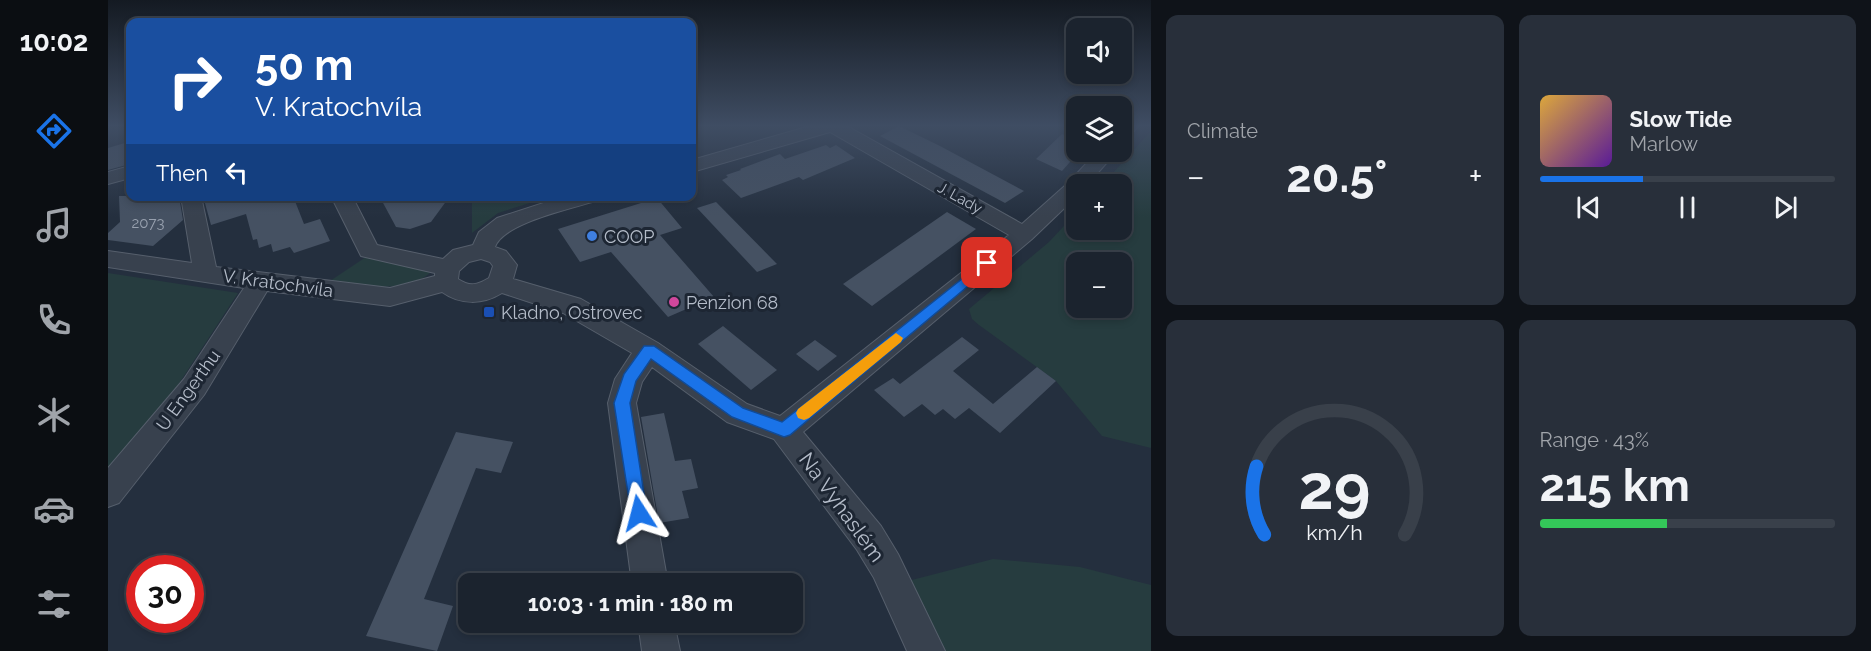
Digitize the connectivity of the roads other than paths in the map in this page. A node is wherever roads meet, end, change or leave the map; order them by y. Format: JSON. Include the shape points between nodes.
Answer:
{"nodes":[{"id":1,"x":726,"y":156,"type":"edge"},
{"id":2,"x":886,"y":156,"type":"edge"},
{"id":3,"x":1098,"y":162,"type":"edge"},
{"id":4,"x":696,"y":165,"type":"edge"},
{"id":5,"x":126,"y":173,"type":"edge"},
{"id":6,"x":108,"y":178,"type":"edge"},
{"id":7,"x":191,"y":201,"type":"edge"},
{"id":8,"x":344,"y":201,"type":"edge"},
{"id":9,"x":573,"y":201,"type":"edge"},
{"id":10,"x":1024,"y":234,"type":"junction"},
{"id":11,"x":482,"y":251,"type":"junction"},
{"id":12,"x":108,"y":258,"type":"edge"},
{"id":13,"x":205,"y":273,"type":"junction"},
{"id":14,"x":447,"y":275,"type":"junction"},
{"id":15,"x":261,"y":282,"type":"junction"},
{"id":16,"x":499,"y":283,"type":"junction"},
{"id":17,"x":649,"y":350,"type":"junction"},
{"id":18,"x":784,"y":430,"type":"junction"},
{"id":19,"x":108,"y":492,"type":"edge"},
{"id":20,"x":648,"y":573,"type":"edge"},
{"id":21,"x":658,"y":633,"type":"edge"},
{"id":22,"x":661,"y":651,"type":"edge"},
{"id":23,"x":926,"y":651,"type":"edge"}],
"edges":[{"from":1,"to":4,"type":"street"},
{"from":2,"to":10,"type":"street","name":"J. Lady"},
{"from":3,"to":10,"type":"street"},
{"from":5,"to":6,"type":"street"},
{"from":7,"to":13,"type":"street"},
{"from":8,"to":14,"type":"street","via":[[369,251]]},
{"from":9,"to":11,"type":"street","via":[[505,223],[487,237]]},
{"from":10,"to":18,"type":"street"},
{"from":11,"to":14,"type":"street","via":[[461,256]]},
{"from":11,"to":16,"type":"street","via":[[502,258],[505,275]]},
{"from":12,"to":13,"type":"street","name":"V. Kratochvíla"},
{"from":13,"to":15,"type":"street","name":"V. Kratochvíla"},
{"from":14,"to":15,"type":"street","name":"V. Kratochvíla","via":[[390,297]]},
{"from":14,"to":16,"type":"street","via":[[452,289],[463,293],[476,294]]},
{"from":15,"to":19,"type":"street","name":"U Engerthu","via":[[194,387]]},
{"from":16,"to":17,"type":"street","via":[[572,306]]},
{"from":17,"to":18,"type":"street","via":[[737,413]]},
{"from":17,"to":20,"type":"street","via":[[629,379],[622,403]]},
{"from":18,"to":23,"type":"street","name":"Na Vyhaslém","via":[[869,538]]},
{"from":21,"to":22,"type":"street"}]}
